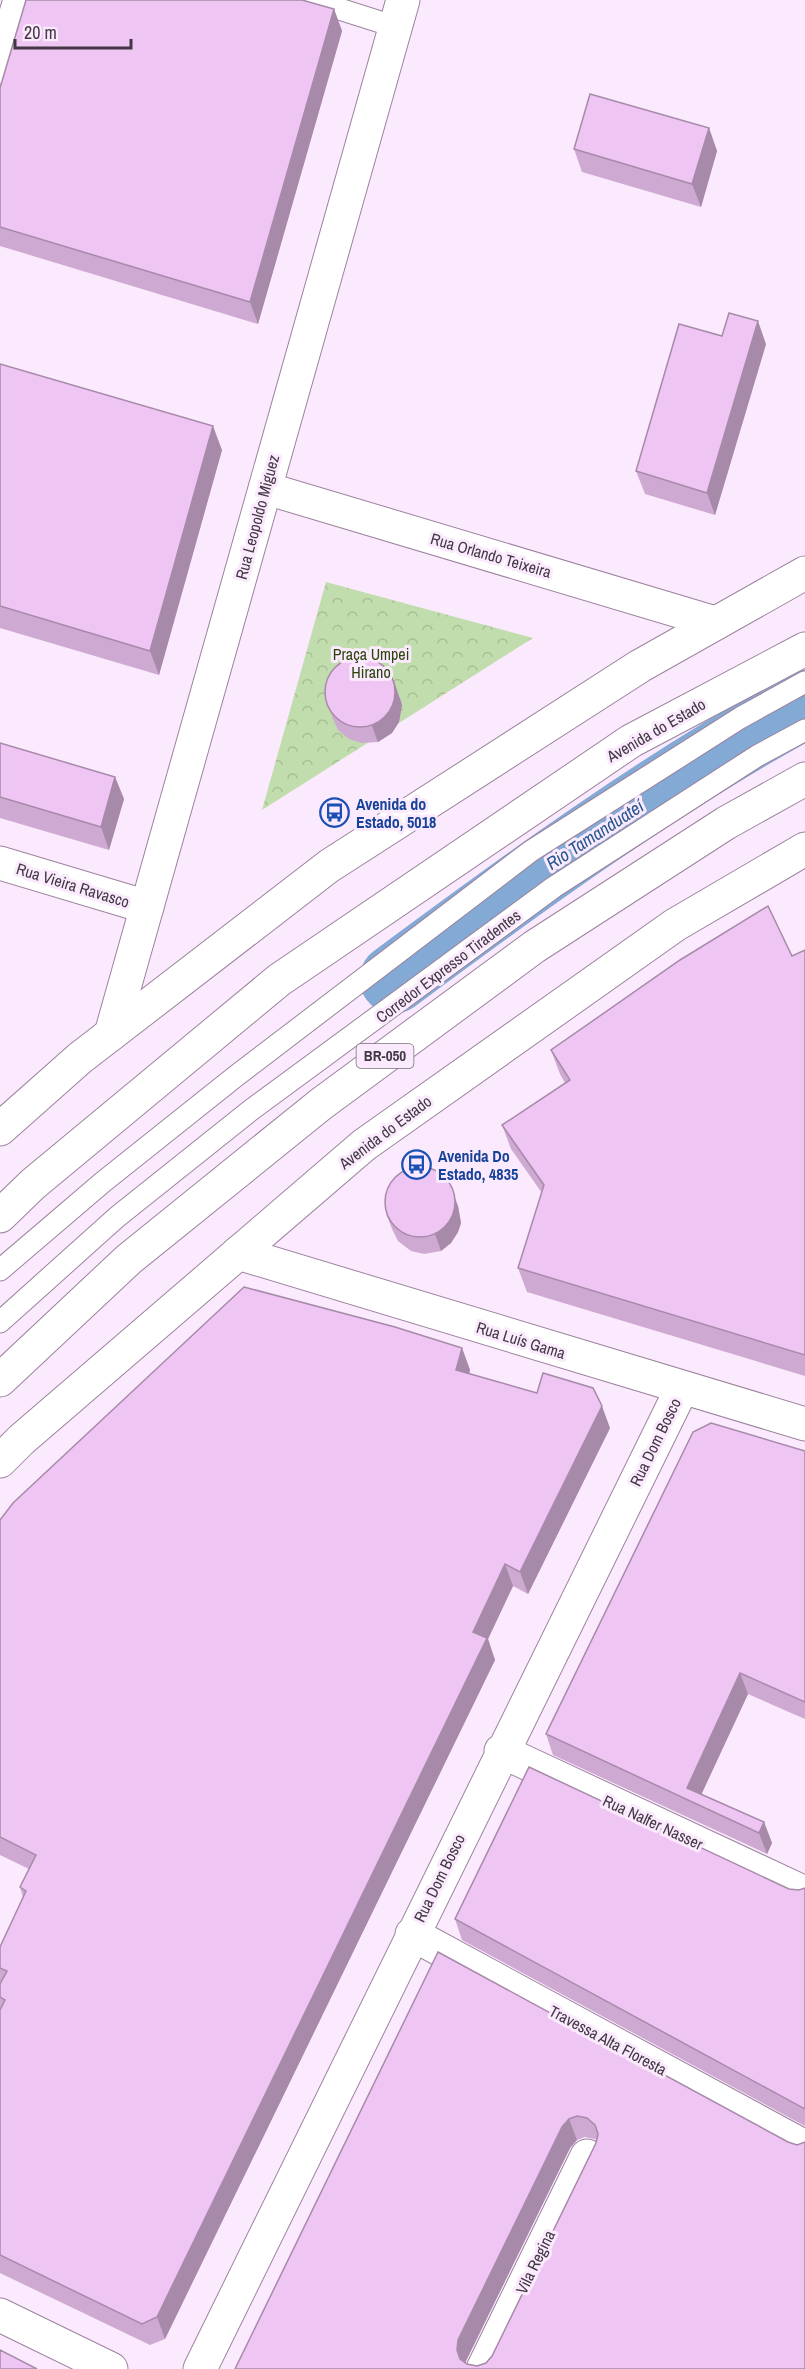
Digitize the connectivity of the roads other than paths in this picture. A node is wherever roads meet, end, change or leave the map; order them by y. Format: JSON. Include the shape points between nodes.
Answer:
{"nodes":[{"id":1,"x":20,"y":0,"type":"edge"},
{"id":2,"x":311,"y":0,"type":"edge"},
{"id":3,"x":399,"y":13,"type":"edge"},
{"id":4,"x":0,"y":66,"type":"edge"},
{"id":5,"x":265,"y":488,"type":"junction"},
{"id":6,"x":805,"y":573,"type":"edge"},
{"id":7,"x":717,"y":623,"type":"junction"},
{"id":8,"x":805,"y":649,"type":"edge"},
{"id":9,"x":805,"y":682,"type":"edge"},
{"id":10,"x":805,"y":730,"type":"edge"},
{"id":11,"x":805,"y":779,"type":"edge"},
{"id":12,"x":805,"y":849,"type":"edge"},
{"id":13,"x":0,"y":863,"type":"edge"},
{"id":14,"x":147,"y":907,"type":"junction"},
{"id":15,"x":111,"y":1034,"type":"junction"},
{"id":16,"x":0,"y":1129,"type":"edge"},
{"id":17,"x":0,"y":1216,"type":"edge"},
{"id":18,"x":238,"y":1253,"type":"junction"},
{"id":19,"x":0,"y":1270,"type":"edge"},
{"id":20,"x":0,"y":1323,"type":"edge"},
{"id":21,"x":0,"y":1380,"type":"edge"},
{"id":22,"x":681,"y":1388,"type":"junction"},
{"id":23,"x":805,"y":1424,"type":"edge"},
{"id":24,"x":0,"y":1461,"type":"edge"},
{"id":25,"x":501,"y":1751,"type":"junction"},
{"id":26,"x":805,"y":1893,"type":"edge"},
{"id":27,"x":412,"y":1934,"type":"junction"},
{"id":28,"x":805,"y":2146,"type":"edge"},
{"id":29,"x":587,"y":2156,"type":"edge"},
{"id":30,"x":0,"y":2314,"type":"edge"},
{"id":31,"x":111,"y":2369,"type":"edge"},
{"id":32,"x":200,"y":2369,"type":"edge"},
{"id":33,"x":483,"y":2369,"type":"edge"}],
"edges":[{"from":1,"to":4,"type":"main road"},
{"from":2,"to":3,"type":"lane"},
{"from":3,"to":5,"type":"main road","name":"Rua Leopoldo Miguez"},
{"from":5,"to":7,"type":"street","name":"Rua Orlando Teixeira"},
{"from":5,"to":14,"type":"main road","name":"Rua Leopoldo Miguez"},
{"from":6,"to":7,"type":"main road"},
{"from":7,"to":15,"type":"main road","via":[[640,666],[329,866]]},
{"from":8,"to":17,"type":"main road","name":"Avenida do Estado","via":[[631,741],[279,980],[33,1184]]},
{"from":9,"to":19,"type":"lane","via":[[531,851],[236,1076]]},
{"from":10,"to":20,"type":"lane","name":"Corredor Expresso Tiradentes","via":[[554,887],[250,1110],[117,1217]]},
{"from":11,"to":21,"type":"main road","number":"BR-050","via":[[726,823],[534,947],[321,1104],[129,1258]]},
{"from":12,"to":18,"type":"main road","name":"Avenida do Estado","via":[[675,925],[379,1134]]},
{"from":13,"to":14,"type":"main road","name":"Rua Vieira Ravasco"},
{"from":14,"to":15,"type":"main road","name":"Rua Leopoldo Miguez"},
{"from":15,"to":16,"type":"main road"},
{"from":18,"to":22,"type":"main road","name":"Rua Luís Gama"},
{"from":18,"to":24,"type":"main road","name":"Avenida do Estado"},
{"from":22,"to":23,"type":"main road","name":"Rua Luís Gama"},
{"from":22,"to":25,"type":"main road","name":"Rua Dom Bosco"},
{"from":25,"to":26,"type":"main road","name":"Rua Nalfer Nasser"},
{"from":25,"to":27,"type":"main road","name":"Rua Dom Bosco"},
{"from":27,"to":28,"type":"main road","name":"Travessa Alta Floresta"},
{"from":27,"to":32,"type":"main road","name":"Rua Dom Bosco"},
{"from":29,"to":33,"type":"main road","name":"Vila Regina"},
{"from":30,"to":31,"type":"main road"}]}
